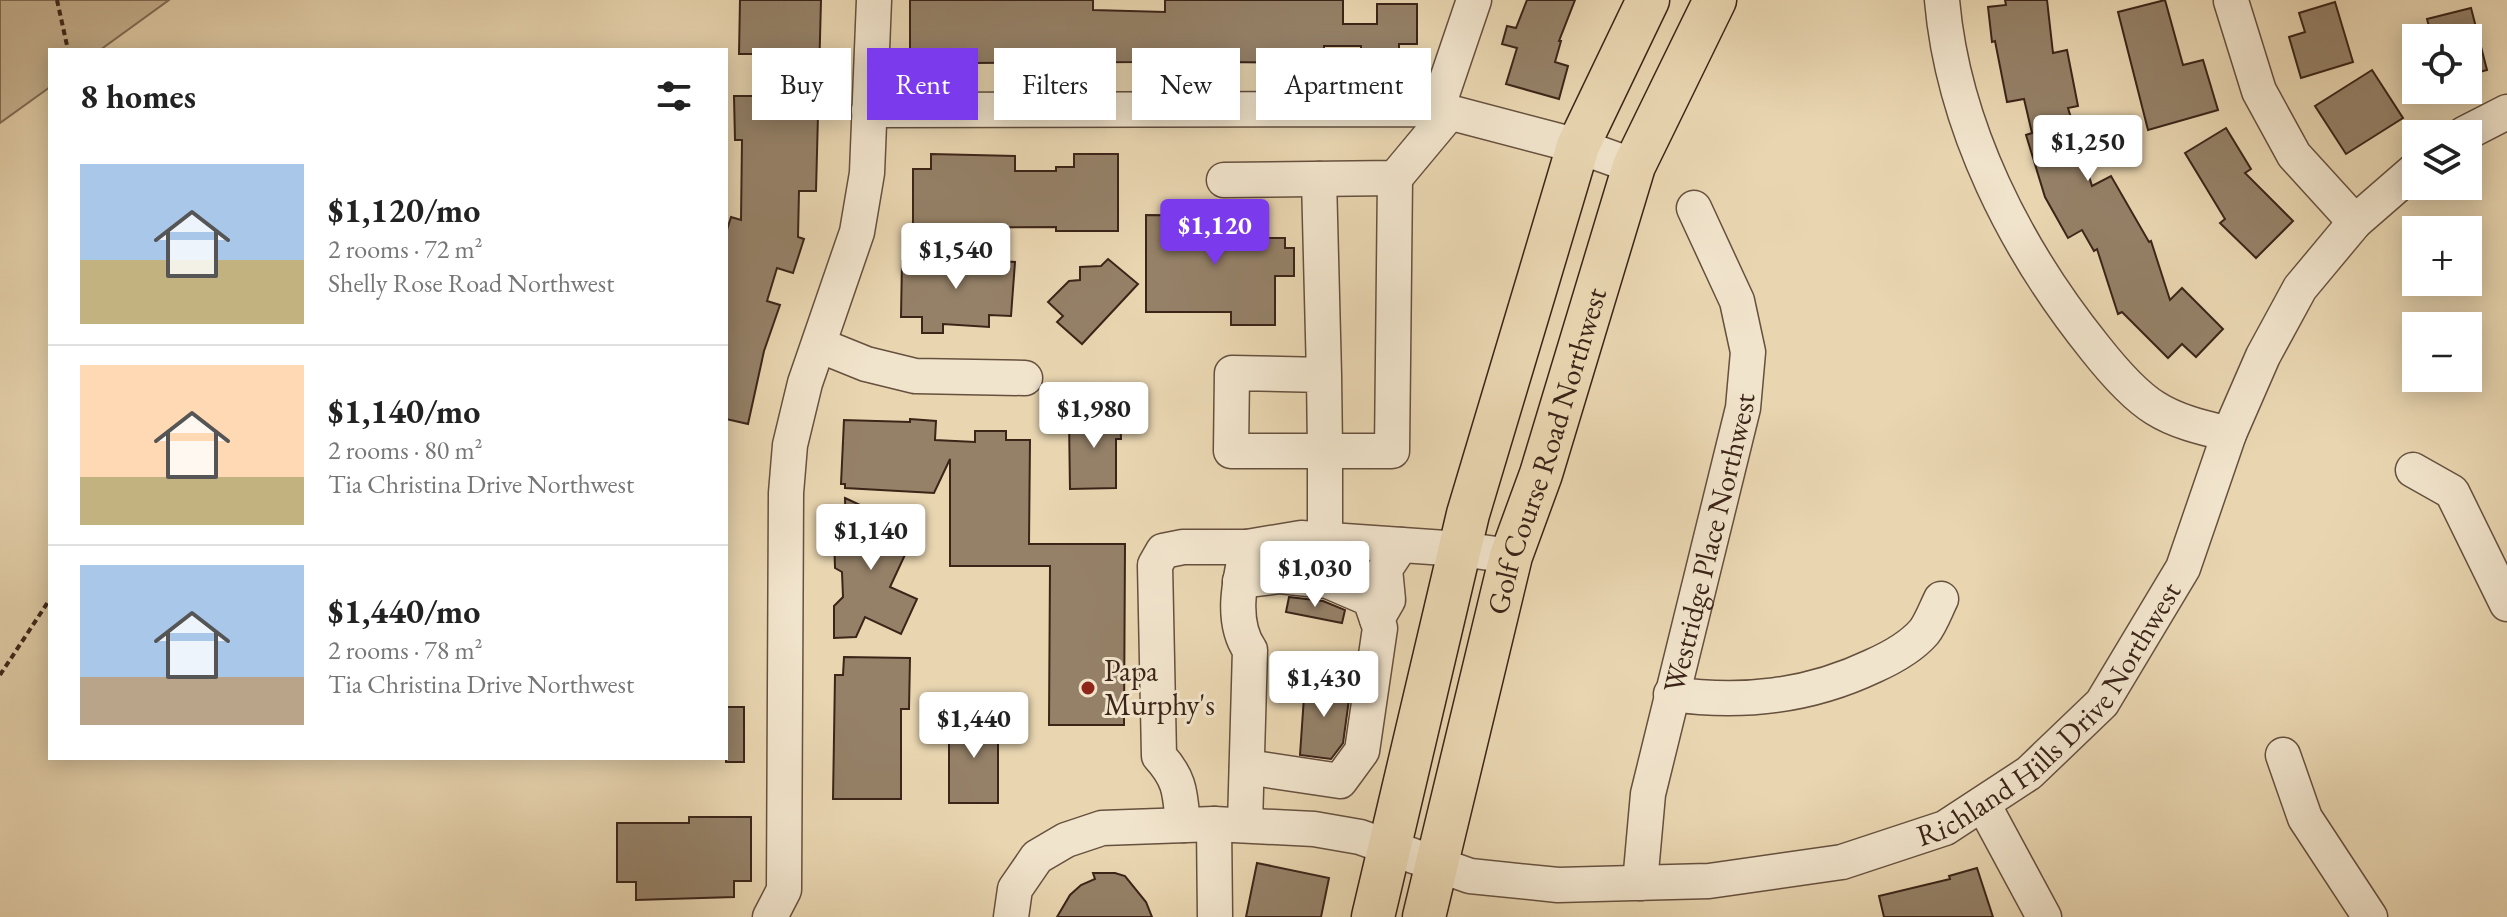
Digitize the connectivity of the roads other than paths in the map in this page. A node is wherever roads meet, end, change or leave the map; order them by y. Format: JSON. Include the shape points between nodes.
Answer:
{"nodes":[{"id":1,"x":874,"y":0,"type":"edge"},
{"id":2,"x":1474,"y":0,"type":"edge"},
{"id":3,"x":1648,"y":0,"type":"edge"},
{"id":4,"x":1715,"y":0,"type":"edge"},
{"id":5,"x":1942,"y":0,"type":"edge"},
{"id":6,"x":2231,"y":1,"type":"edge"},
{"id":7,"x":872,"y":48,"type":"edge"},
{"id":8,"x":978,"y":110,"type":"edge"},
{"id":9,"x":1443,"y":110,"type":"junction"},
{"id":10,"x":2507,"y":112,"type":"edge"},
{"id":11,"x":869,"y":120,"type":"edge"},
{"id":12,"x":2482,"y":125,"type":"edge"},
{"id":13,"x":1578,"y":146,"type":"junction"},
{"id":14,"x":1634,"y":166,"type":"junction"},
{"id":15,"x":1395,"y":178,"type":"junction"},
{"id":16,"x":1319,"y":179,"type":"junction"},
{"id":17,"x":1224,"y":180,"type":"dead end"},
{"id":18,"x":2402,"y":181,"type":"edge"},
{"id":19,"x":1694,"y":208,"type":"dead end"},
{"id":20,"x":2355,"y":222,"type":"junction"},
{"id":21,"x":819,"y":345,"type":"junction"},
{"id":22,"x":1324,"y":375,"type":"junction"},
{"id":23,"x":1025,"y":378,"type":"dead end"},
{"id":24,"x":2229,"y":434,"type":"junction"},
{"id":25,"x":1325,"y":451,"type":"junction"},
{"id":26,"x":2413,"y":470,"type":"dead end"},
{"id":27,"x":1325,"y":540,"type":"junction"},
{"id":28,"x":1401,"y":545,"type":"junction"},
{"id":29,"x":1247,"y":547,"type":"junction"},
{"id":30,"x":1460,"y":549,"type":"junction"},
{"id":31,"x":1511,"y":556,"type":"junction"},
{"id":32,"x":1240,"y":581,"type":"junction"},
{"id":33,"x":1941,"y":599,"type":"dead end"},
{"id":34,"x":2507,"y":604,"type":"edge"},
{"id":35,"x":1377,"y":619,"type":"junction"},
{"id":36,"x":1671,"y":694,"type":"junction"},
{"id":37,"x":2283,"y":755,"type":"dead end"},
{"id":38,"x":1247,"y":767,"type":"junction"},
{"id":39,"x":1983,"y":804,"type":"junction"},
{"id":40,"x":1214,"y":824,"type":"junction"},
{"id":41,"x":1388,"y":848,"type":"junction"},
{"id":42,"x":1437,"y":863,"type":"junction"},
{"id":43,"x":1640,"y":883,"type":"junction"},
{"id":44,"x":770,"y":917,"type":"edge"},
{"id":45,"x":1011,"y":917,"type":"edge"},
{"id":46,"x":1215,"y":917,"type":"edge"},
{"id":47,"x":1373,"y":917,"type":"edge"},
{"id":48,"x":1424,"y":917,"type":"edge"},
{"id":49,"x":2044,"y":917,"type":"edge"},
{"id":50,"x":2370,"y":917,"type":"edge"}],
"edges":[{"from":1,"to":7,"type":"street"},
{"from":2,"to":9,"type":"street"},
{"from":3,"to":13,"type":"main road","name":"Golf Course Road Northwest"},
{"from":4,"to":14,"type":"main road","name":"Golf Course Road Northwest"},
{"from":5,"to":24,"type":"street","via":[[1956,79],[1978,148],[2019,236],[2060,305],[2108,365],[2153,408]]},
{"from":6,"to":20,"type":"street","via":[[2259,91],[2294,155]]},
{"from":8,"to":9,"type":"street"},
{"from":9,"to":13,"type":"street"},
{"from":9,"to":15,"type":"street"},
{"from":10,"to":12,"type":"street"},
{"from":11,"to":21,"type":"street","via":[[857,232]]},
{"from":13,"to":14,"type":"street"},
{"from":13,"to":30,"type":"main road","name":"Golf Course Road Northwest"},
{"from":14,"to":31,"type":"main road","name":"Golf Course Road Northwest"},
{"from":15,"to":16,"type":"street"},
{"from":15,"to":25,"type":"street","via":[[1392,451]]},
{"from":16,"to":17,"type":"street"},
{"from":16,"to":22,"type":"street"},
{"from":18,"to":20,"type":"street","name":"Richland Hills Drive Northwest"},
{"from":19,"to":36,"type":"street","name":"Westridge Place Northwest","via":[[1737,301],[1748,352],[1743,408]]},
{"from":20,"to":24,"type":"street","name":"Richland Hills Drive Northwest","via":[[2300,288]]},
{"from":21,"to":23,"type":"street","via":[[915,376]]},
{"from":21,"to":44,"type":"street","via":[[790,445],[784,890]]},
{"from":22,"to":25,"type":"street"},
{"from":22,"to":25,"type":"street","via":[[1232,373],[1231,451]]},
{"from":24,"to":39,"type":"street","name":"Richland Hills Drive Northwest","via":[[2183,568],[2102,703],[2029,773]]},
{"from":25,"to":27,"type":"street"},
{"from":26,"to":34,"type":"street","via":[[2452,492]]},
{"from":27,"to":28,"type":"street"},
{"from":27,"to":29,"type":"street","via":[[1301,538]]},
{"from":28,"to":30,"type":"street"},
{"from":28,"to":35,"type":"street","via":[[1385,569],[1388,600]]},
{"from":29,"to":32,"type":"street"},
{"from":29,"to":40,"type":"street","via":[[1183,547],[1163,551],[1155,565],[1159,756],[1179,788]]},
{"from":30,"to":31,"type":"street"},
{"from":30,"to":41,"type":"main road","name":"Golf Course Road Northwest"},
{"from":31,"to":42,"type":"main road","name":"Golf Course Road Northwest"},
{"from":32,"to":35,"type":"street","via":[[1280,576],[1328,581],[1370,599]]},
{"from":32,"to":38,"type":"street","via":[[1241,637],[1250,650]]},
{"from":33,"to":36,"type":"street","via":[[1924,632],[1895,656],[1840,682],[1733,700]]},
{"from":35,"to":38,"type":"street","via":[[1362,751],[1340,781]]},
{"from":36,"to":43,"type":"street","name":"Westridge Place Northwest","via":[[1648,794]]},
{"from":37,"to":50,"type":"street","via":[[2305,818]]},
{"from":38,"to":40,"type":"street"},
{"from":39,"to":43,"type":"street","name":"Richland Hills Drive Northwest","via":[[1945,828],[1842,862],[1709,881]]},
{"from":39,"to":49,"type":"street"},
{"from":40,"to":41,"type":"street","name":"Richland Hills Drive Northwest","via":[[1314,829]]},
{"from":40,"to":45,"type":"street","name":"Richland Hills Drive Northwest","via":[[1102,828],[1066,840],[1037,857],[1015,889]]},
{"from":40,"to":46,"type":"street"},
{"from":41,"to":42,"type":"street","name":"Richland Hills Drive Northwest"},
{"from":41,"to":47,"type":"main road","name":"Golf Course Road Northwest"},
{"from":42,"to":43,"type":"street","name":"Richland Hills Drive Northwest","via":[[1470,876],[1544,884]]},
{"from":42,"to":48,"type":"main road","name":"Golf Course Road Northwest"}]}
